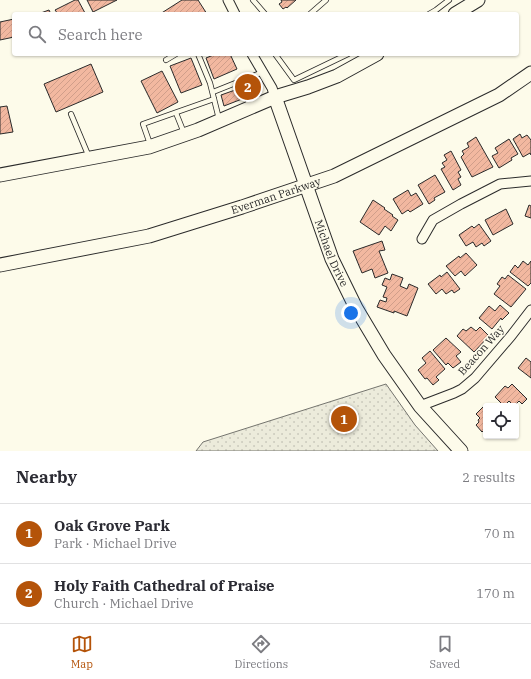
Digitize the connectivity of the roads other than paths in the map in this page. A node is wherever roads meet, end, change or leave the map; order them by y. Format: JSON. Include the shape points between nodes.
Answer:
{"nodes":[{"id":1,"x":228,"y":0,"type":"edge"},
{"id":2,"x":253,"y":0,"type":"edge"},
{"id":3,"x":326,"y":0,"type":"edge"},
{"id":4,"x":449,"y":0,"type":"edge"},
{"id":5,"x":478,"y":0,"type":"edge"},
{"id":6,"x":234,"y":12,"type":"edge"},
{"id":7,"x":263,"y":12,"type":"edge"},
{"id":8,"x":312,"y":12,"type":"edge"},
{"id":9,"x":432,"y":12,"type":"edge"},
{"id":10,"x":458,"y":12,"type":"edge"},
{"id":11,"x":173,"y":56,"type":"edge"},
{"id":12,"x":199,"y":56,"type":"edge"},
{"id":13,"x":253,"y":56,"type":"edge"},
{"id":14,"x":276,"y":56,"type":"edge"},
{"id":15,"x":344,"y":56,"type":"edge"},
{"id":16,"x":372,"y":56,"type":"edge"},
{"id":17,"x":166,"y":60,"type":"dead end"},
{"id":18,"x":262,"y":72,"type":"junction"},
{"id":19,"x":531,"y":73,"type":"edge"},
{"id":20,"x":241,"y":81,"type":"junction"},
{"id":21,"x":212,"y":92,"type":"junction"},
{"id":22,"x":275,"y":98,"type":"junction"},
{"id":23,"x":214,"y":99,"type":"junction"},
{"id":24,"x":251,"y":108,"type":"junction"},
{"id":25,"x":176,"y":113,"type":"junction"},
{"id":26,"x":71,"y":114,"type":"dead end"},
{"id":27,"x":220,"y":121,"type":"junction"},
{"id":28,"x":185,"y":135,"type":"junction"},
{"id":29,"x":150,"y":147,"type":"junction"},
{"id":30,"x":90,"y":159,"type":"junction"},
{"id":31,"x":0,"y":176,"type":"edge"},
{"id":32,"x":531,"y":181,"type":"edge"},
{"id":33,"x":306,"y":186,"type":"junction"},
{"id":34,"x":422,"y":239,"type":"dead end"},
{"id":35,"x":0,"y":265,"type":"edge"},
{"id":36,"x":531,"y":310,"type":"edge"},
{"id":37,"x":420,"y":406,"type":"junction"},
{"id":38,"x":461,"y":451,"type":"edge"}],
"edges":[{"from":1,"to":6,"type":"street"},
{"from":2,"to":7,"type":"lane"},
{"from":3,"to":8,"type":"lane"},
{"from":4,"to":9,"type":"lane"},
{"from":5,"to":10,"type":"main road"},
{"from":11,"to":17,"type":"lane"},
{"from":12,"to":21,"type":"lane"},
{"from":13,"to":18,"type":"street","name":"Michael Drive"},
{"from":14,"to":15,"type":"lane","via":[[294,80]]},
{"from":16,"to":22,"type":"main road","via":[[337,76]]},
{"from":18,"to":20,"type":"lane"},
{"from":18,"to":22,"type":"street","name":"Michael Drive"},
{"from":19,"to":33,"type":"main road","name":"Everman Parkway","via":[[500,95],[334,176]]},
{"from":20,"to":21,"type":"lane"},
{"from":20,"to":24,"type":"lane"},
{"from":21,"to":23,"type":"lane"},
{"from":22,"to":24,"type":"main road"},
{"from":22,"to":33,"type":"main road","name":"Michael Drive"},
{"from":23,"to":25,"type":"lane"},
{"from":23,"to":27,"type":"lane"},
{"from":24,"to":27,"type":"main road"},
{"from":25,"to":28,"type":"lane"},
{"from":25,"to":29,"type":"lane","via":[[143,124]]},
{"from":26,"to":30,"type":"lane"},
{"from":27,"to":28,"type":"main road"},
{"from":28,"to":29,"type":"main road"},
{"from":29,"to":30,"type":"main road"},
{"from":30,"to":31,"type":"main road"},
{"from":32,"to":34,"type":"street","via":[[500,184],[460,204],[433,220]]},
{"from":33,"to":35,"type":"main road","name":"Everman Parkway","via":[[149,236]]},
{"from":33,"to":37,"type":"main road","name":"Michael Drive","via":[[332,259],[356,308],[384,355]]},
{"from":36,"to":37,"type":"street","name":"Beacon Way","via":[[475,378],[462,389]]},
{"from":37,"to":38,"type":"main road","name":"Michael Drive"}]}
